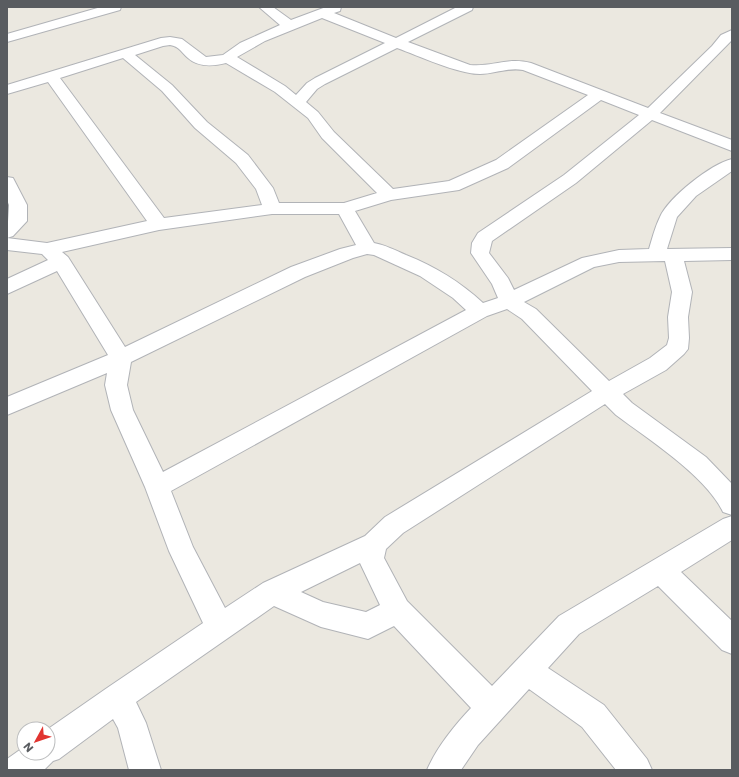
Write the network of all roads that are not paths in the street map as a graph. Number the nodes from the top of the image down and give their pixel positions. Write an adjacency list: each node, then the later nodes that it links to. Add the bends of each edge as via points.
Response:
1 (115, 7): 8 (street)
2 (265, 7): 6 (street)
3 (339, 7): 5 (street)
4 (467, 7): 9 (street)
5 (322, 13): 6 (street); 9 (street)
6 (290, 26): 11 (street, via 266,35)
7 (732, 34): 16 (street)
8 (7, 38)
9 (395, 43): 14 (street, via 468,69 481,70 513,64 526,66); 15 (street, via 312,86)
10 (126, 54): 11 (street, via 172,40 203,61); 12 (street); 22 (street, via 167,88 201,125 242,159 264,188)
11 (228, 58): 15 (street)
12 (51, 76): 13 (street); 23 (street)
13 (7, 90)
14 (600, 94): 16 (street); 20 (street, via 502,164 483,174 453,186)
15 (298, 102): 20 (street)
16 (650, 114): 17 (street); 31 (street, via 589,166 485,237 481,243 480,253 501,283)
17 (732, 146)
18 (732, 164): 29 (street, via 690,192 669,216)
19 (7, 182): 24 (street, via 18,205 18,221)
20 (389, 196): 21 (street)
21 (345, 208): 22 (street); 26 (street)
22 (272, 209): 23 (street)
23 (158, 224): 28 (street)
24 (7, 232)
25 (7, 244): 28 (street)
26 (367, 248): 32 (street, via 378,250 427,272 460,293); 33 (street, via 298,272)
27 (732, 254): 29 (street)
28 (54, 255): 30 (street); 33 (street)
29 (664, 255): 31 (street, via 620,256 588,262); 34 (street, via 682,292 677,348 658,364)
30 (7, 287)
31 (509, 301): 32 (street); 34 (street, via 542,327)
32 (480, 311): 37 (street)
33 (121, 358): 35 (street); 37 (street, via 116,385 122,410)
34 (606, 393): 36 (street); 41 (street, via 394,525)
35 (7, 406)
36 (698, 464): 38 (street); 39 (street, via 728,496)
37 (157, 487): 45 (street, via 182,551)
38 (732, 487)
39 (732, 504)
40 (732, 527): 42 (street)
41 (374, 544): 43 (street); 44 (street, via 372,559)
42 (661, 570): 46 (street); 47 (street, via 569,625)
43 (272, 592): 44 (street, via 321,614 368,626); 45 (street)
44 (397, 610): 49 (street)
45 (220, 628): 48 (street)
46 (732, 640)
47 (527, 671): 49 (street); 55 (street, via 593,716)
48 (117, 698): 50 (street); 53 (street, via 131,723)
49 (492, 708): 54 (street, via 468,734)
50 (56, 742)
51 (30, 761): 52 (street)
52 (18, 770)
53 (145, 770)
54 (443, 770)
55 (636, 770)

